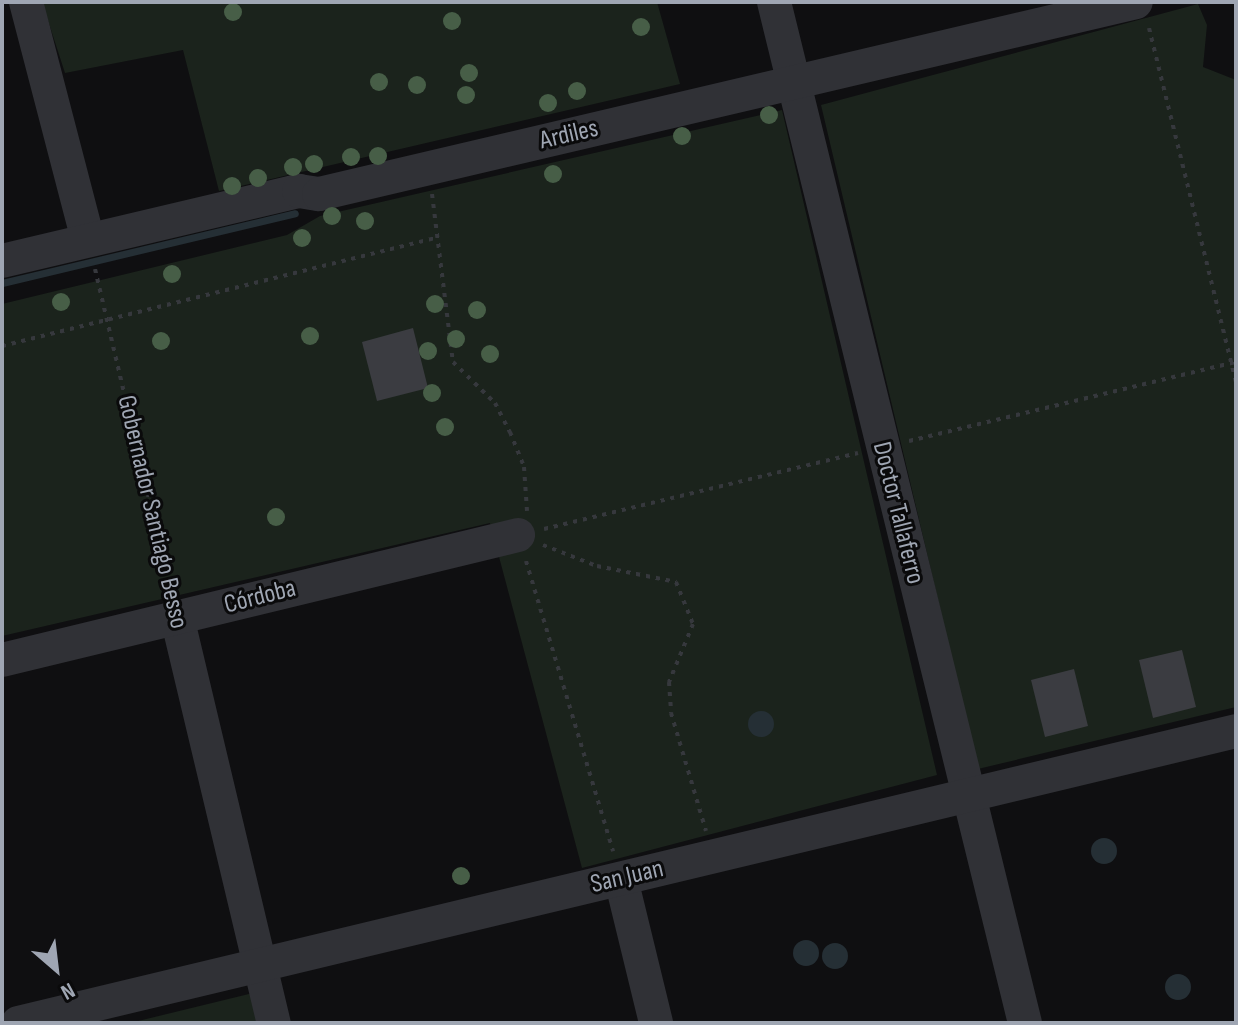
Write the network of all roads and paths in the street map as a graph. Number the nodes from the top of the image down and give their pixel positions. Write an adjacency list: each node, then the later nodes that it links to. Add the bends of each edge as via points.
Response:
1 (26, 2): 6 (street)
2 (774, 2): 4 (street, Doctor Tallaferro)
3 (1141, 10): 4 (street, Ardiles); 10 (path)
4 (794, 82): 6 (street, Ardiles, via 319,194 299,191); 15 (street, Doctor Tallaferro)
5 (435, 238): 8 (path)
6 (88, 240): 7 (street, Ardiles); 8 (path, Gobernador Santiago Besso)
7 (2, 261)
8 (107, 320): 9 (path); 12 (path, Gobernador Santiago Besso)
9 (2, 346)
10 (1236, 381)
11 (518, 535): 12 (street, Córdoba); 16 (path, via 597,566 676,582 693,624 669,682 671,713 686,782)
12 (177, 617): 13 (street, Córdoba); 18 (street, Gobernador Santiago Besso)
13 (2, 660)
14 (1236, 731): 15 (street, San Juan)
15 (966, 795): 16 (street, San Juan); 22 (street, Doctor Tallaferro)
16 (716, 856): 17 (street, San Juan)
17 (621, 879): 18 (street, San Juan); 21 (street)
18 (259, 961): 19 (street, San Juan); 20 (street, Gobernador Santiago Besso)
19 (18, 1023)
20 (274, 1023)
21 (656, 1023)
22 (1025, 1023)

